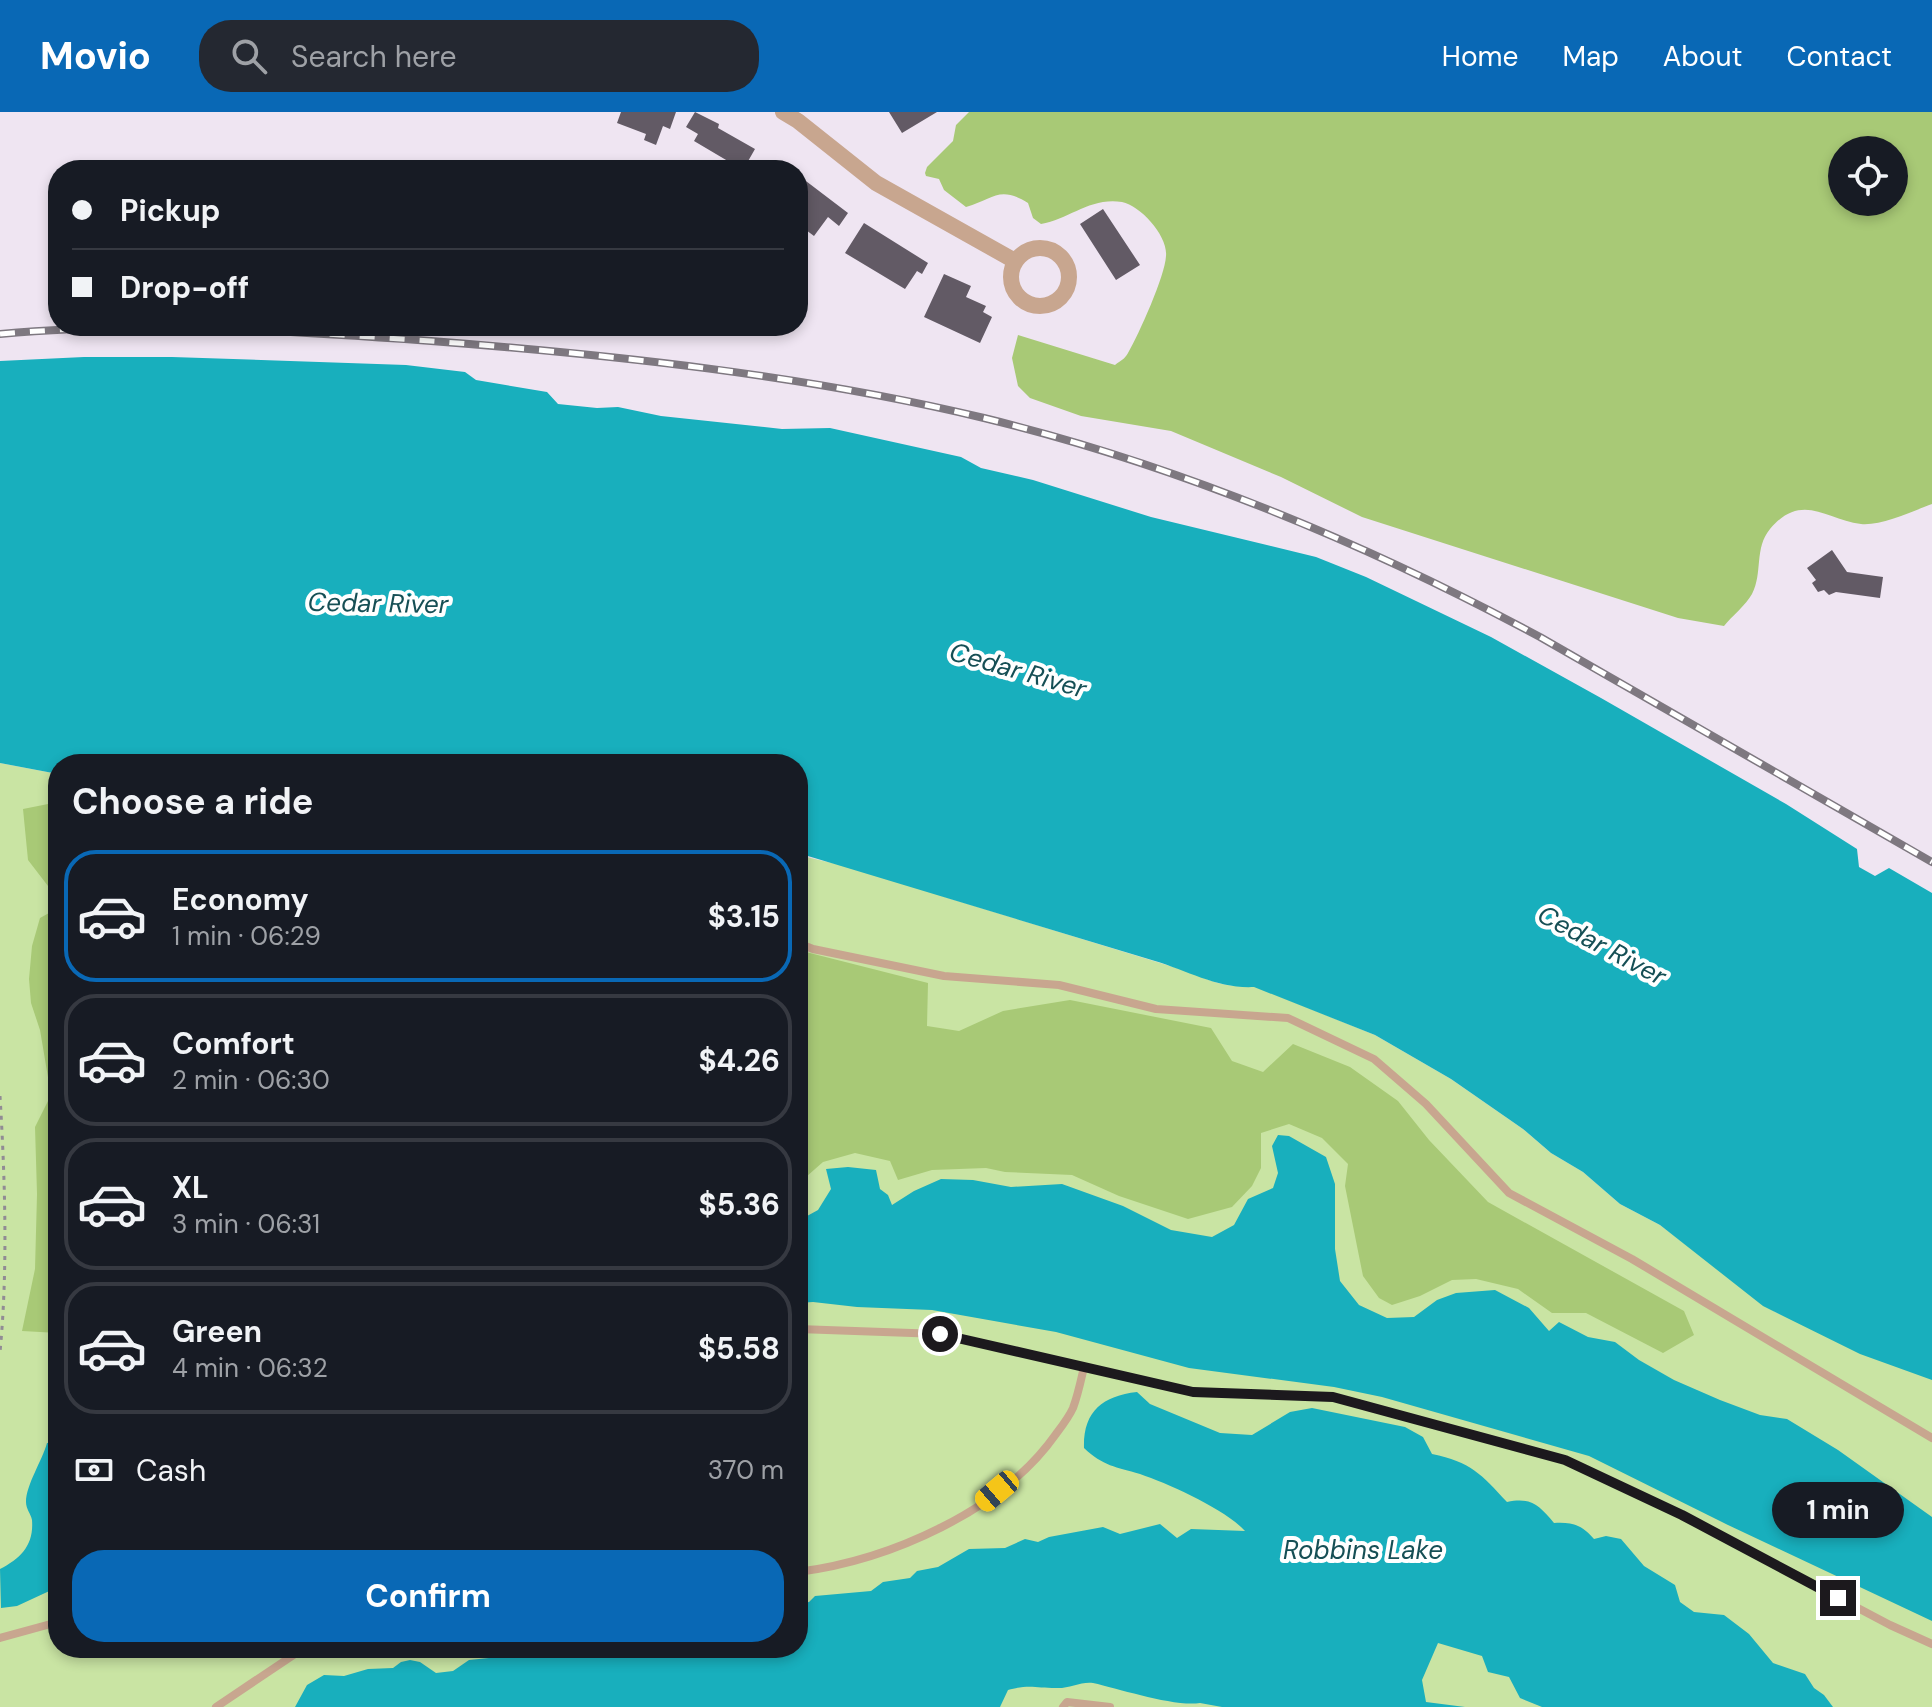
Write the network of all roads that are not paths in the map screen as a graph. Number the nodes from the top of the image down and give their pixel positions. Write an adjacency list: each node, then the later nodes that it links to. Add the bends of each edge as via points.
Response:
1 (783, 112): 2 (street)
2 (802, 116): 3 (street, via 876,183)
3 (1015, 261)
4 (808, 947): 7 (lane, via 944,976 1059,985 1156,1009 1288,1018 1374,1059 1426,1104 1509,1193 1632,1259)
5 (808, 1329): 6 (lane, via 940,1334)
6 (1084, 1367): 8 (lane, via 1073,1410 1041,1455 975,1510 896,1547); 11 (lane, via 1193,1392 1333,1397 1565,1460)
7 (1932, 1438)
8 (808, 1571)
9 (48, 1625): 10 (lane)
10 (0, 1638)
11 (1932, 1644)
12 (289, 1658): 13 (lane)
13 (216, 1707)
14 (1063, 1707): 15 (lane, via 1067,1702)
15 (1110, 1707)

